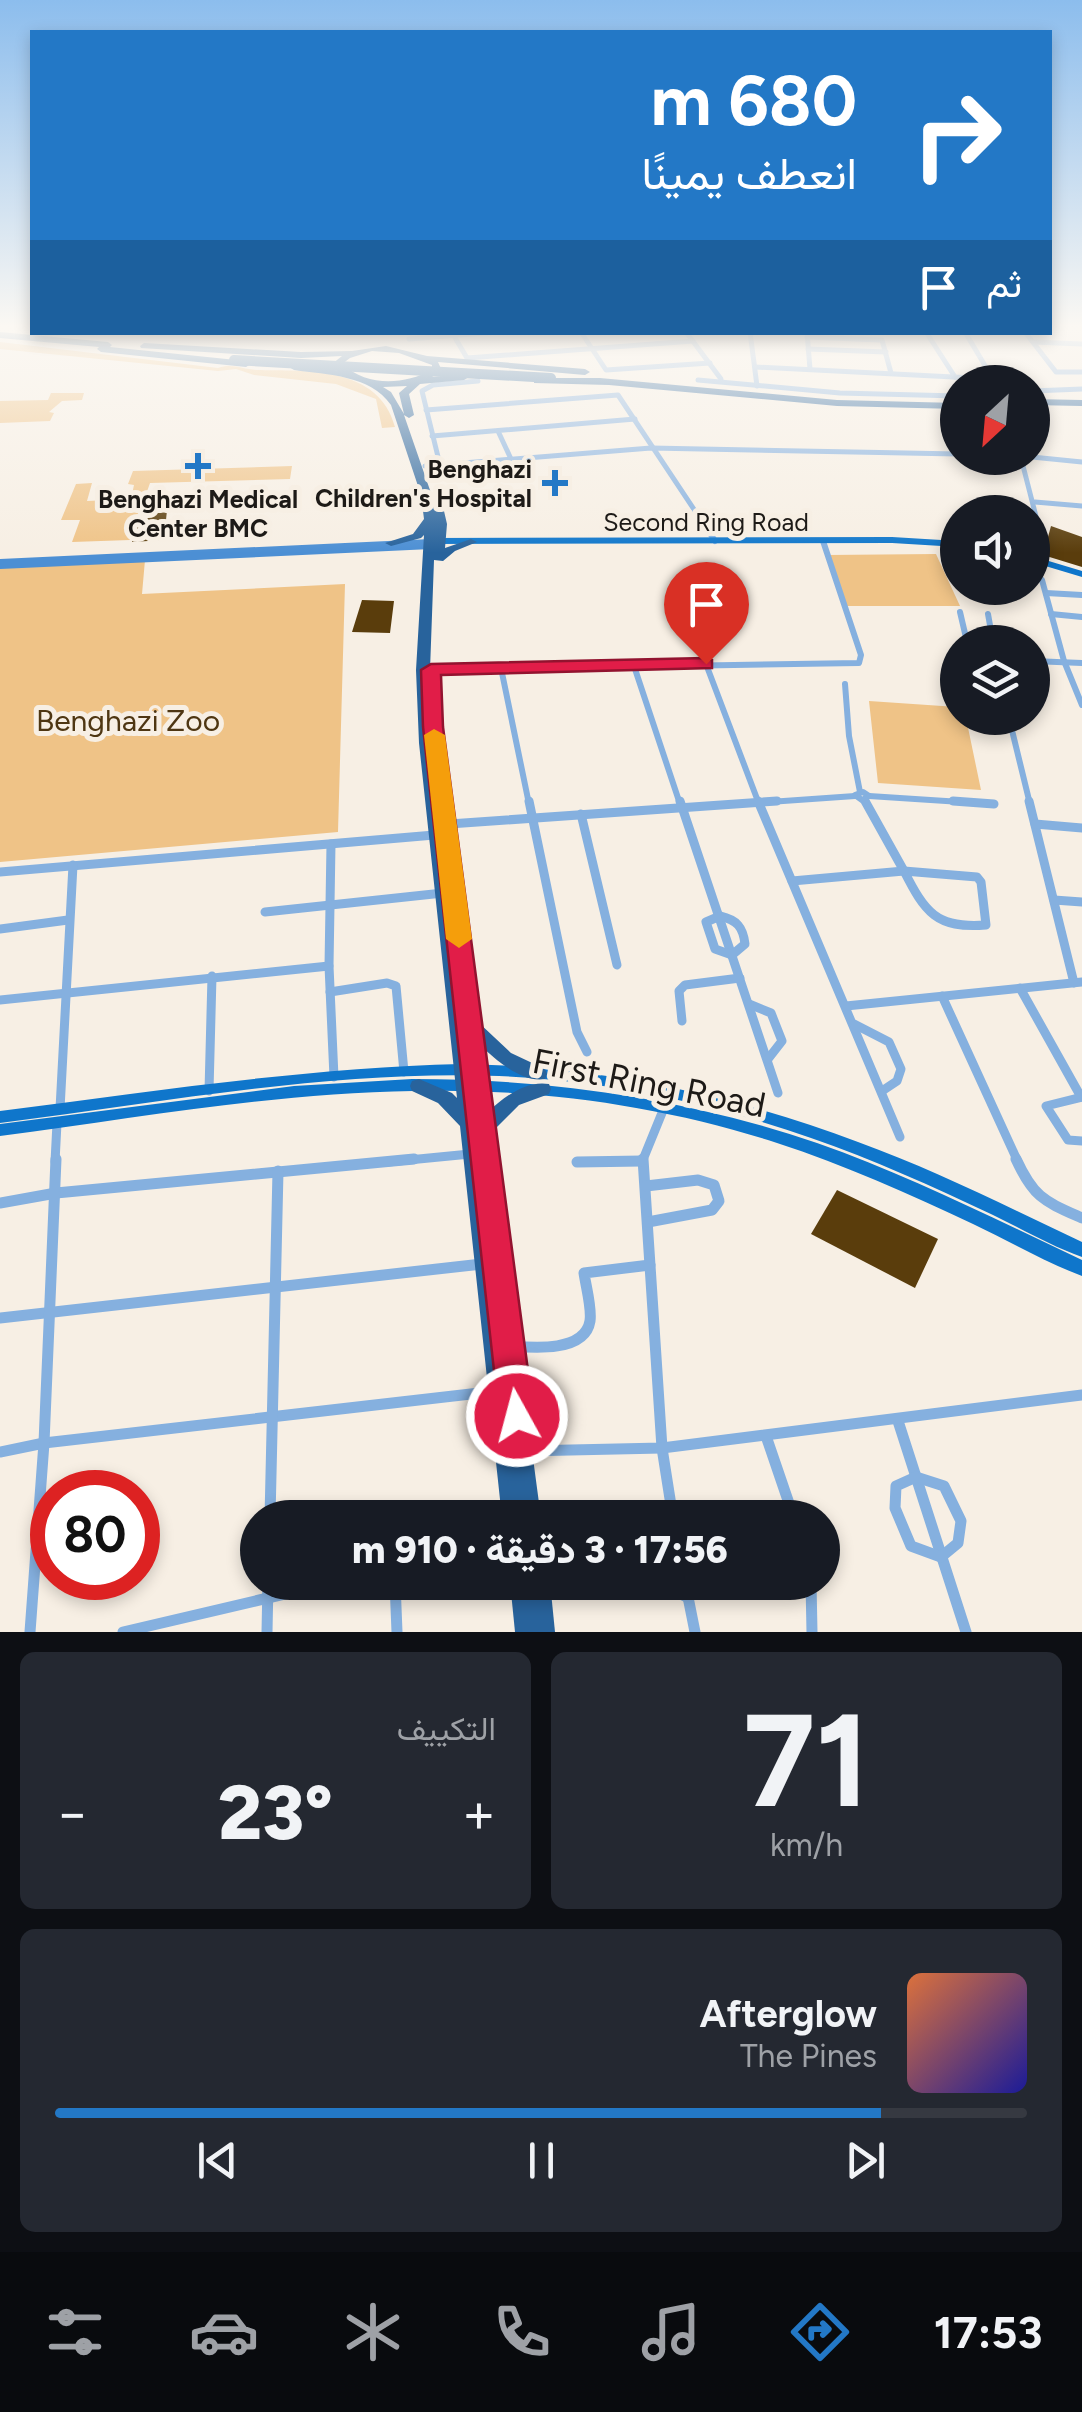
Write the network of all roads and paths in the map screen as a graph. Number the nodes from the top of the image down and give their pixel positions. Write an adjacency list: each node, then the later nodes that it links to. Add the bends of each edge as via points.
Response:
1 (393, 401): 23 (highway)
2 (404, 401): 20 (highway)
3 (424, 401): 10 (street)
4 (537, 401): 10 (street)
5 (620, 401): 11 (street)
6 (826, 401): 7 (highway)
7 (938, 401)
8 (1050, 405): 9 (highway)
9 (1082, 405)
10 (426, 410): 13 (street)
11 (636, 420): 12 (street); 14 (street)
12 (498, 431): 13 (street); 16 (street)
13 (432, 436): 19 (street)
14 (651, 448): 15 (street); 16 (street); 24 (street)
15 (940, 454)
16 (511, 459): 19 (street)
17 (1050, 459): 18 (street)
18 (1082, 462)
19 (440, 465): 20 (street)
20 (425, 466): 23 (highway)
21 (1050, 503): 22 (street)
22 (1082, 506)
23 (435, 521): 26 (highway); 27 (highway); 28 (highway)
24 (715, 541): 25 (main road, Second Ring Road); 27 (main road, Second Ring Road)
25 (823, 541): 29 (main road, Second Ring Road); 46 (street, via 859,663)
26 (439, 542): 27 (main road, Second Ring Road); 28 (main road); 30 (highway)
27 (471, 542): 30 (highway)
28 (391, 544): 30 (highway); 31 (main road)
29 (940, 544)
30 (434, 560): 49 (highway); 61 (highway, via 424,690)
31 (0, 562)
32 (1050, 564): 33 (main road)
33 (1082, 574)
34 (1050, 593): 35 (street)
35 (1082, 595)
36 (1049, 605): 39 (street)
37 (960, 612): 41 (street)
38 (988, 614): 42 (street)
39 (1051, 614): 40 (street); 44 (street)
40 (1082, 616)
41 (963, 625)
42 (990, 625)
43 (1050, 661): 44 (street)
44 (1064, 661): 45 (street); 51 (street)
45 (1082, 662)
46 (706, 664): 47 (street); 54 (street)
47 (634, 666): 48 (street); 56 (street)
48 (501, 668): 49 (street); 58 (street)
49 (431, 670): 61 (highway)
50 (845, 684): 53 (street)
51 (1082, 705)
52 (1014, 735): 59 (street)
53 (862, 796): 54 (street); 55 (street); 64 (street)
54 (758, 801): 56 (street); 66 (street)
55 (994, 804)
56 (682, 807): 57 (street); 72 (street)
57 (581, 814): 58 (street); 76 (street)
58 (533, 818): 61 (street); 91 (street, via 577,1032)
59 (1035, 824): 60 (street); 68 (street)
60 (1082, 828)
61 (440, 829): 62 (street); 67 (highway); 90 (highway)
62 (331, 844): 63 (street); 70 (street)
63 (72, 866): 65 (street); 73 (street)
64 (904, 871): 64 (street, via 938,921 986,925 979,878); 66 (street)
65 (0, 872)
66 (792, 881): 87 (street)
67 (443, 893): 70 (street); 94 (highway)
68 (1054, 900): 69 (street); 80 (street)
69 (1082, 902)
70 (332, 904): 71 (street); 77 (street)
71 (265, 912)
72 (720, 916): 75 (street); 75 (street, via 743,930 745,944); 75 (street, via 706,922 708,937 715,949)
73 (68, 920): 74 (street); 82 (street)
74 (0, 929)
75 (732, 955): 79 (street)
76 (617, 965)
77 (330, 966): 78 (street); 83 (street)
78 (212, 976): 82 (street); 97 (street)
79 (740, 978): 86 (street); 88 (street, via 685,985 679,992)
80 (1078, 982): 81 (street)
81 (1020, 988): 84 (street); 100 (street)
82 (67, 991): 85 (street); 102 (street)
83 (330, 992): 93 (street); 95 (street, via 396,986)
84 (942, 996): 87 (street); 115 (street, via 1030,1189)
85 (0, 1000)
86 (750, 1004): 92 (street); 92 (street, via 770,1013 782,1042)
87 (846, 1006): 89 (street)
88 (682, 1021)
89 (854, 1024): 98 (street); 98 (street, via 889,1042 901,1069)
90 (470, 1026): 94 (highway); 96 (highway)
91 (588, 1052)
92 (768, 1059): 99 (street)
93 (334, 1077): 95 (main road, First Ring Road); 97 (main road, First Ring Road)
94 (470, 1078): 95 (main road, First Ring Road); 96 (main road, First Ring Road); 104 (highway)
95 (412, 1079): 102 (main road, First Ring Road); 104 (highway, via 455,1106)
96 (540, 1082): 101 (main road, First Ring Road); 104 (highway); 117 (main road, First Ring Road, via 720,1105 830,1137)
97 (209, 1091): 102 (main road, First Ring Road)
98 (882, 1091): 106 (street)
99 (778, 1093)
100 (1082, 1097): 107 (street, via 1046,1106 1068,1140)
101 (664, 1108): 109 (street); 120 (main road, First Ring Road, via 826,1153)
102 (58, 1116): 103 (main road, First Ring Road); 105 (main road, First Ring Road); 113 (street)
103 (0, 1117)
104 (476, 1129): 108 (highway); 124 (highway)
105 (0, 1130)
106 (900, 1136)
107 (1082, 1141)
108 (474, 1153): 111 (street); 118 (highway)
109 (642, 1161): 110 (street); 112 (street)
110 (577, 1162)
111 (278, 1171): 113 (street); 121 (street)
112 (646, 1186): 116 (street); 116 (street, via 704,1182 714,1185 719,1202 712,1210)
113 (56, 1193): 114 (street); 122 (street)
114 (0, 1202)
115 (1082, 1218)
116 (648, 1222): 119 (street)
117 (1082, 1250)
118 (487, 1264): 121 (street); 125 (highway)
119 (650, 1265): 124 (street, via 584,1273 590,1322 582,1336 547,1349); 131 (street)
120 (1082, 1268)
121 (276, 1287): 122 (street); 127 (street)
122 (49, 1310): 123 (street); 130 (street)
123 (0, 1318)
124 (508, 1346): 132 (highway)
125 (501, 1390): 127 (street); 136 (highway)
126 (1082, 1395): 128 (street)
127 (273, 1418): 130 (street); 135 (street)
128 (898, 1420): 129 (street); 134 (street)
129 (766, 1436): 131 (street); 139 (street)
130 (44, 1443): 133 (street); 148 (street)
131 (662, 1448): 132 (street); 138 (street)
132 (521, 1451): 137 (highway)
133 (0, 1452)
134 (916, 1477): 140 (street); 140 (street, via 944,1486 962,1521 958,1543); 140 (street, via 896,1486 895,1508 911,1546)
135 (271, 1500)
136 (512, 1500)
137 (527, 1500)
138 (669, 1500)
139 (788, 1500)
140 (940, 1558): 156 (street)
141 (264, 1600): 149 (street)
142 (268, 1600): 150 (street)
143 (396, 1600): 151 (street)
144 (529, 1600): 152 (highway)
145 (534, 1600): 153 (highway)
146 (688, 1600): 154 (street)
147 (811, 1600): 155 (street)
148 (30, 1632)
149 (123, 1632)
150 (267, 1632)
151 (397, 1632)
152 (528, 1632)
153 (542, 1632)
154 (695, 1632)
155 (812, 1632)
156 (966, 1632)

